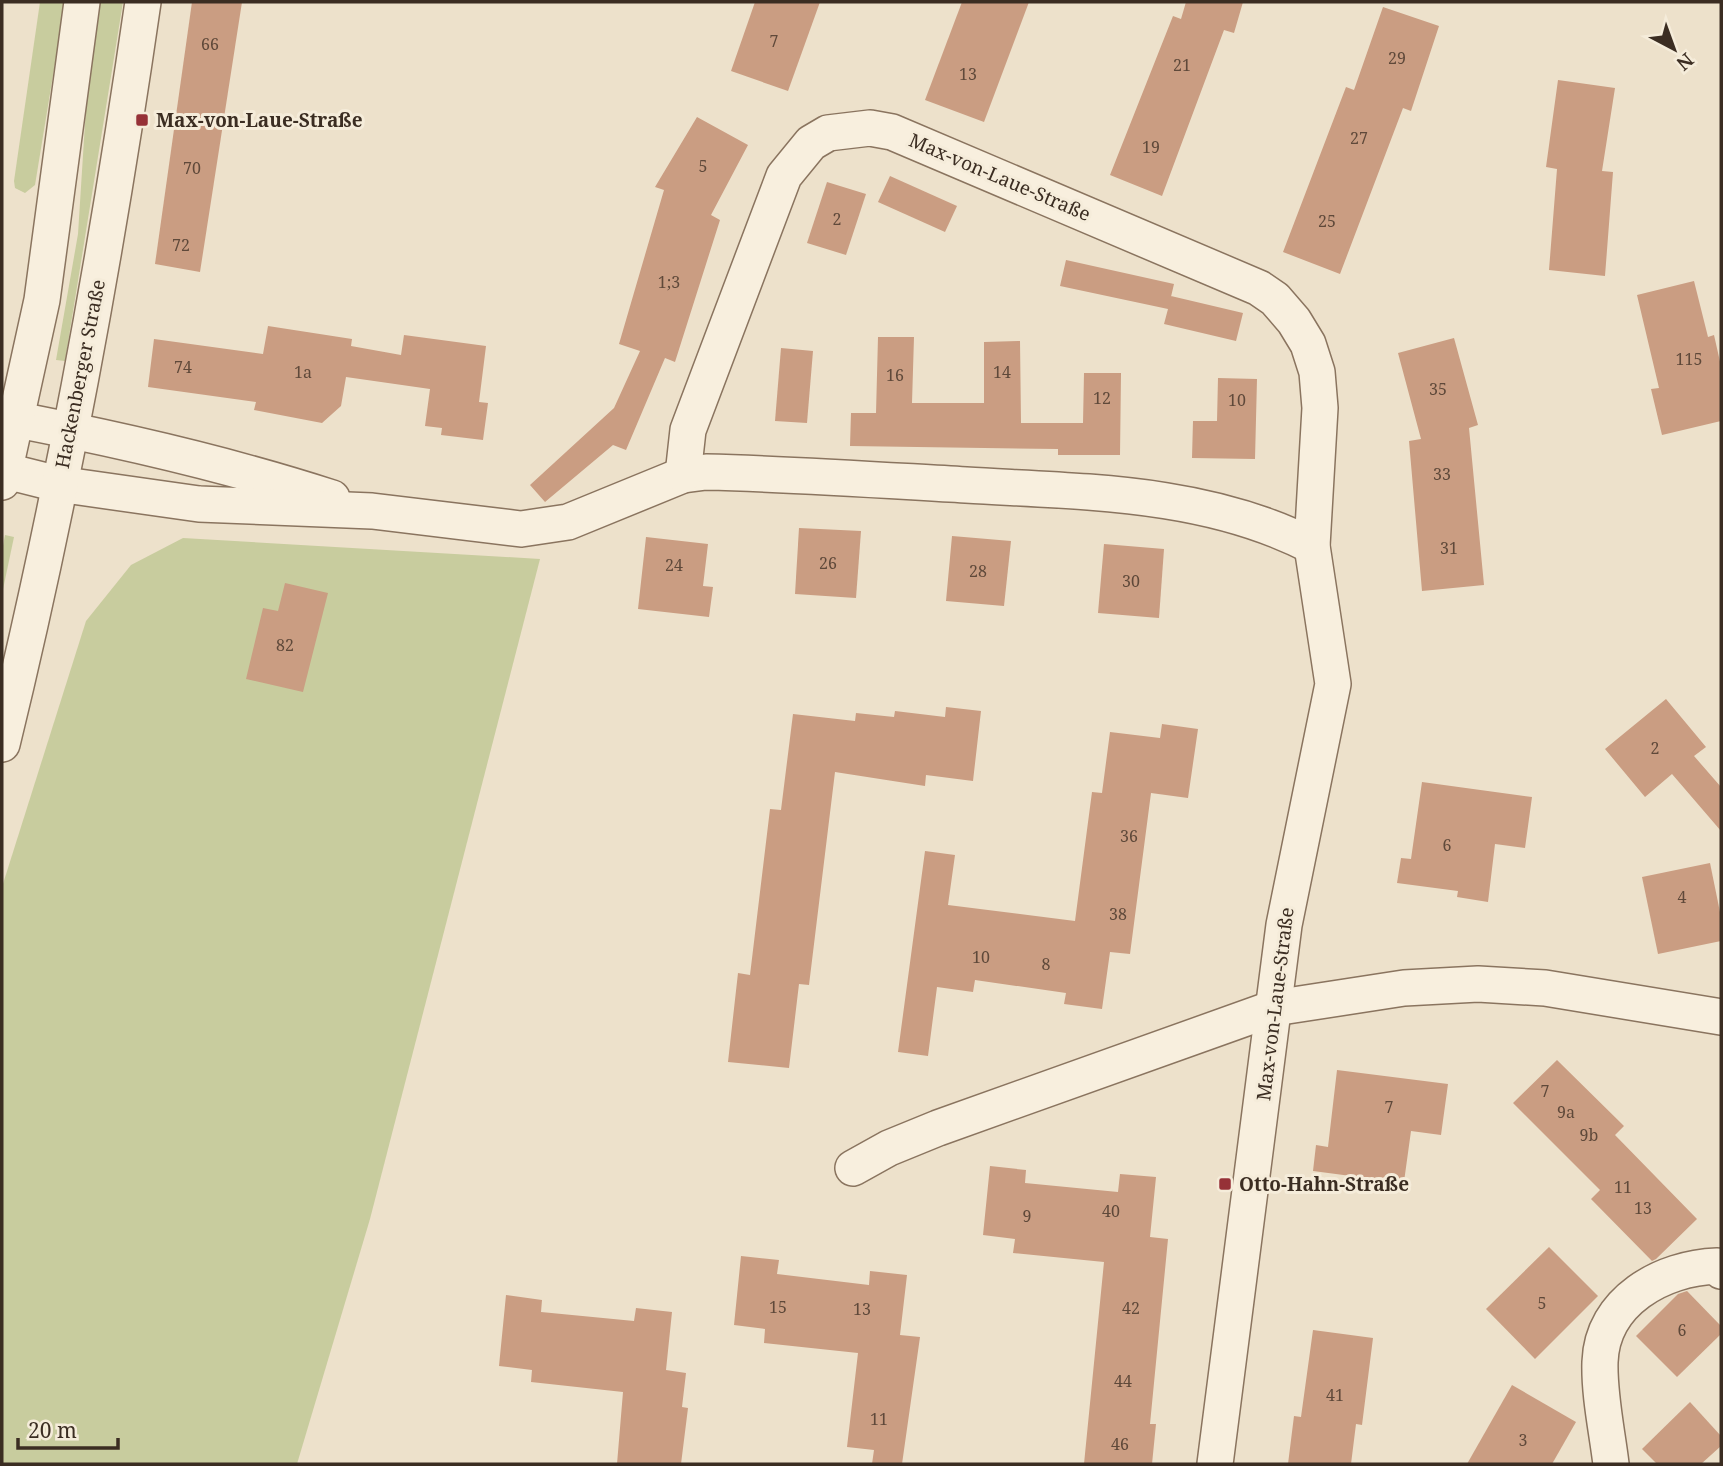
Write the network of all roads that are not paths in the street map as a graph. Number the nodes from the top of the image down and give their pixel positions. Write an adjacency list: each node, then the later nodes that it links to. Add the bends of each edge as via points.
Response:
1 (82, 2): 3 (street, via 43,300)
2 (143, 2): 4 (street, Hackenberger Straße, via 115,196)
3 (9, 419): 4 (street); 5 (street)
4 (70, 428): 7 (street, Hackenberger Straße); 8 (street, via 246,470)
5 (3, 475): 7 (street)
6 (683, 475): 8 (street, via 551,527 489,527); 9 (street, via 761,473 1117,495 1238,515); 9 (street, Max-von-Laue-Straße, via 688,430 784,176 811,143 828,133 870,128 892,132 1016,183 1275,299 1308,344 1317,372 1320,408)
7 (58, 484): 8 (street, via 199,504); 10 (street, Hackenberger Straße)
8 (372, 511)
9 (1312, 546): 11 (street, Max-von-Laue-Straße, via 1333,684 1286,913)
10 (2, 744)
11 (1274, 1007): 12 (street, via 1404,988 1478,984 1545,988); 13 (street, via 938,1128); 15 (street, Max-von-Laue-Straße)
12 (1721, 1017)
13 (853, 1168)
14 (1721, 1271): 16 (street, via 1717,1266 1677,1271 1643,1287 1617,1312 1606,1332 1600,1361)
15 (1214, 1464)
16 (1611, 1464)

